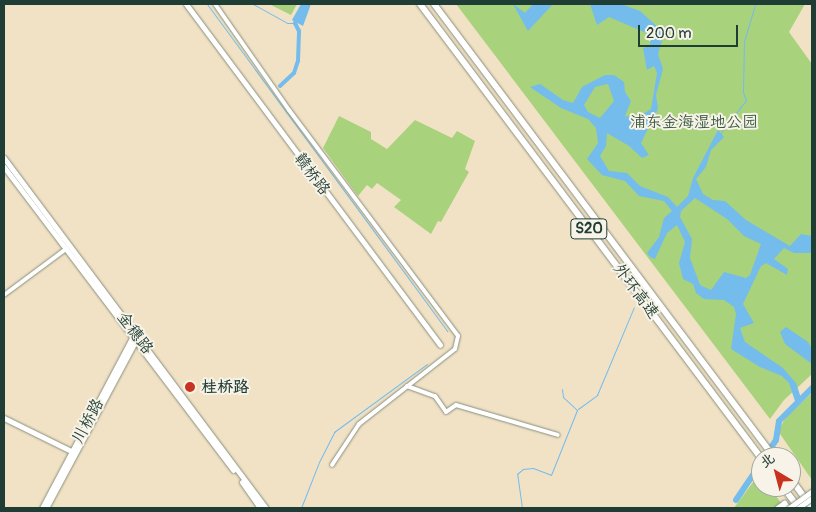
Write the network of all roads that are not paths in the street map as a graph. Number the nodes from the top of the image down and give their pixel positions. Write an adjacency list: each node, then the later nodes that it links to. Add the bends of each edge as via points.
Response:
1 (186, 4): 10 (street, 赣桥路)
2 (216, 4): 11 (street, via 289,110 458,336 455,349)
3 (420, 4): 14 (highway, 外环高速 / S20)
4 (434, 4): 15 (highway, 外环高速 / S20)
5 (4, 158): 7 (street, 金穗路)
6 (4, 167): 7 (street, 金穗路)
7 (68, 248): 8 (street); 9 (street, 金穗路)
8 (4, 295)
9 (135, 337): 16 (street, 川桥路); 25 (street, 金穗路)
10 (440, 345)
11 (407, 386): 13 (street, via 435,396 446,412 456,405); 17 (street, via 359,424)
12 (4, 418): 16 (street)
13 (558, 435)
14 (752, 447)
15 (767, 447)
16 (73, 453): 18 (street, 川桥路)
17 (332, 465)
18 (64, 468): 23 (street, 川桥路); 24 (street, 川桥路)
19 (812, 491): 27 (street, bridge)
20 (801, 493): 29 (highway)
21 (791, 497): 28 (highway)
22 (812, 498): 28 (street, bridge)
23 (42, 508)
24 (46, 508)
25 (263, 508)
26 (777, 508): 27 (street, via 784,503)
27 (788, 508)
28 (799, 508)
29 (812, 508)

